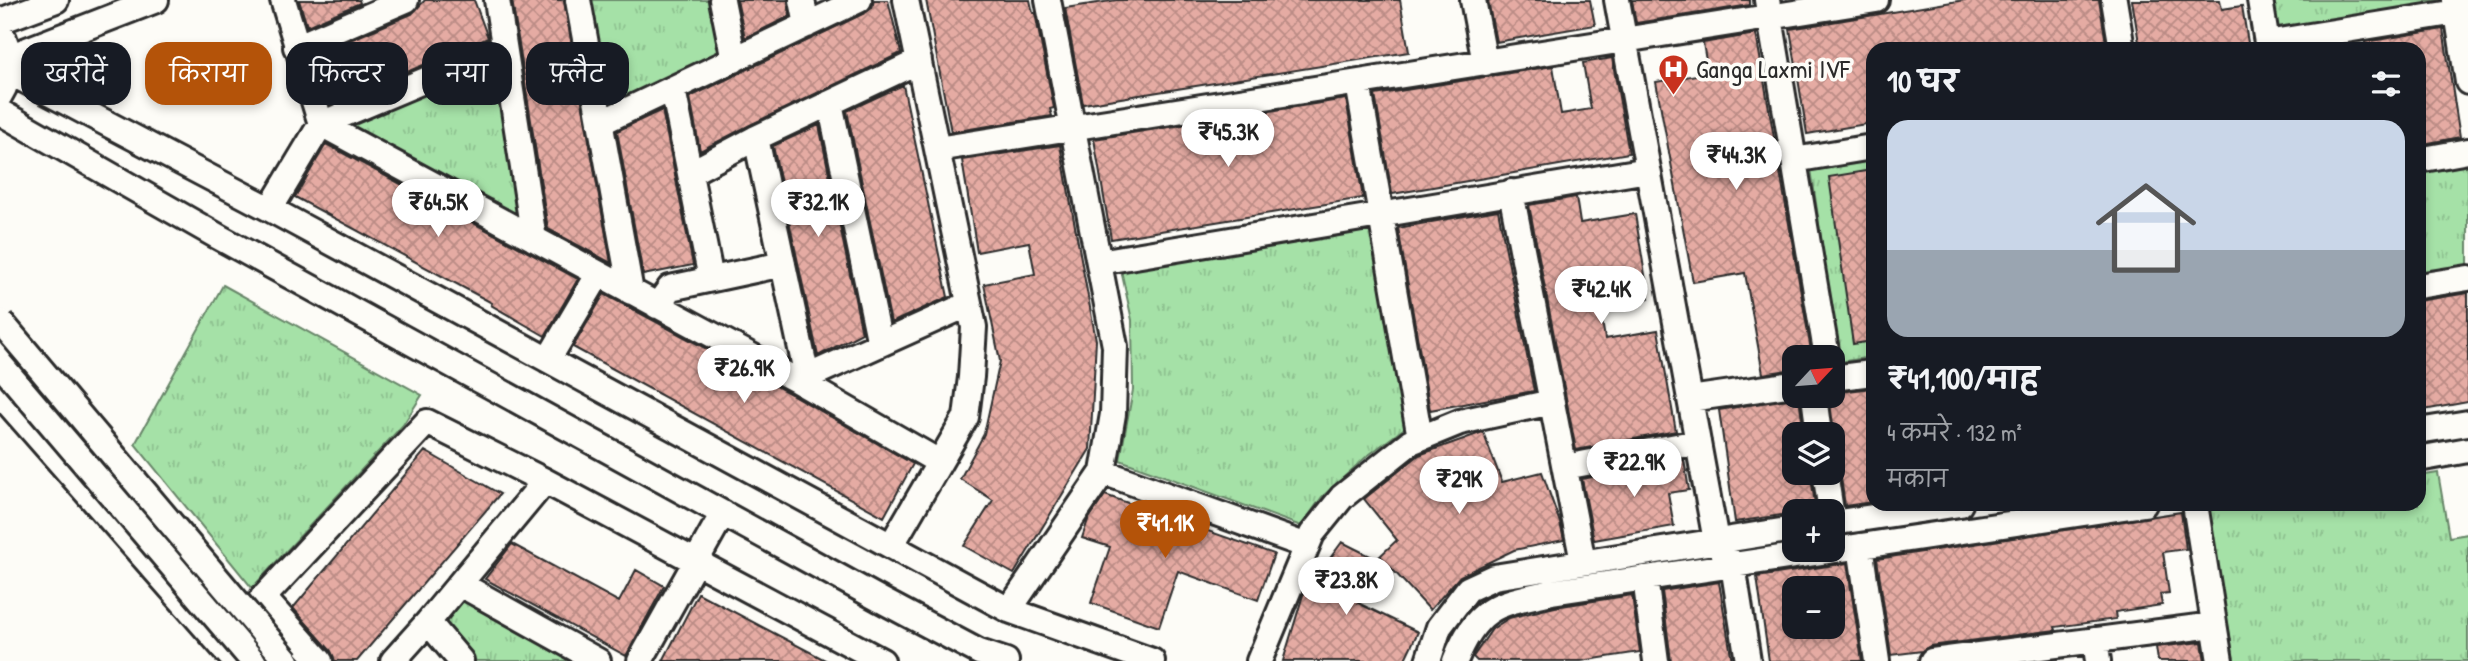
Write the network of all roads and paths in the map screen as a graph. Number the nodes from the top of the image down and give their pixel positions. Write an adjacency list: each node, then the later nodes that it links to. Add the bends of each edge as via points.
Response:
1 (56, 0): 19 (street)
2 (156, 0): 32 (street)
3 (283, 0): 23 (street)
4 (406, 0): 24 (street)
5 (497, 0): 25 (street)
6 (578, 0): 42 (street)
7 (722, 0): 29 (street)
8 (802, 0): 20 (street)
9 (859, 0): 20 (street)
10 (906, 0): 30 (street)
11 (1048, 0): 44 (street)
12 (1473, 0): 31 (street)
13 (1617, 0): 22 (street)
14 (1877, 0): 18 (street)
15 (2114, 0): 26 (street)
16 (2260, 0): 27 (street)
17 (2456, 6): 28 (street); 34 (street)
18 (1769, 9): 22 (street); 50 (street)
19 (0, 21)
20 (807, 25): 29 (street)
21 (0, 31): 32 (street)
22 (1625, 41): 31 (street); 51 (street)
23 (295, 42)
24 (308, 42)
25 (503, 42)
26 (2121, 42)
27 (2267, 42)
28 (2287, 42)
29 (734, 60): 36 (street)
30 (919, 61): 39 (street); 47 (street)
31 (1485, 63): 35 (street)
32 (9, 65): 37 (street); 54 (street)
33 (422, 82): 43 (street)
34 (2468, 82)
35 (1357, 83): 44 (street); 55 (street)
36 (673, 89): 42 (street); 52 (street)
37 (0, 95)
38 (512, 98): 56 (street)
39 (830, 103): 45 (street); 67 (street)
40 (315, 105): 43 (street)
41 (0, 112): 91 (street)
42 (600, 123): 63 (street)
43 (321, 124): 54 (street); 56 (street)
44 (1074, 128): 47 (street); 57 (street)
45 (756, 138): 52 (street); 58 (street)
46 (1866, 148): 50 (street)
47 (937, 149): 64 (street)
48 (2468, 151): 49 (street)
49 (2426, 159)
50 (1794, 160): 68 (street)
51 (1648, 170): 53 (street); 76 (street)
52 (690, 173): 61 (street)
53 (1511, 192): 55 (street); 77 (street)
54 (270, 209): 69 (street)
55 (1381, 214): 57 (street); 80 (street)
56 (534, 239): 59 (street)
57 (1099, 261): 86 (street, via 1115,345 1113,414)
58 (783, 264): 61 (street); 73 (street)
59 (598, 275): 63 (street); 69 (street)
60 (2468, 278): 62 (street)
61 (711, 279): 65 (street, via 670,288)
62 (2426, 285)
63 (631, 292): 65 (street)
64 (969, 304): 67 (street); 84 (street, via 974,327 966,417)
65 (657, 306): 73 (street)
66 (1, 321): 110 (street, bridge)
67 (880, 344): 73 (street)
68 (1825, 345)
69 (548, 360): 95 (street)
70 (0, 364): 109 (street, bridge)
71 (1866, 374): 72 (street)
72 (1845, 376)
73 (802, 379): 84 (street)
74 (1782, 386): 76 (street)
75 (0, 394): 108 (street)
76 (1690, 399): 81 (street)
77 (1552, 402): 80 (street, via 1460,422); 85 (street)
78 (2468, 423): 79 (street)
79 (2426, 430)
80 (1420, 438): 96 (street, via 1342,497)
81 (1698, 442): 85 (street); 94 (street)
82 (2468, 450): 83 (street)
83 (2426, 458)
84 (939, 463): 95 (street)
85 (1565, 467): 98 (street)
86 (1103, 472): 96 (street); 104 (street)
87 (545, 481): 99 (street); 102 (street); 103 (street, via 427,422)
88 (1903, 511): 92 (street)
89 (2097, 511): 97 (street)
90 (2195, 511): 106 (street)
91 (723, 513): 99 (street); 117 (street, via 979,652)
92 (1845, 520)
93 (1782, 531): 94 (street)
94 (1716, 541): 98 (street); 100 (street)
95 (891, 546): 104 (street)
96 (1307, 546): 119 (street)
97 (1860, 546): 100 (street); 124 (street)
98 (1583, 562): 120 (street, via 1494,577 1468,589 1440,627)
99 (696, 563): 115 (street); 116 (street)
100 (1733, 565): 101 (street); 123 (street)
101 (1645, 578): 121 (street, via 1510,601 1486,612 1467,632); 122 (street)
102 (460, 584): 105 (street); 114 (street)
103 (264, 597): 108 (street); 111 (street)
104 (1009, 610): 118 (street)
105 (428, 622): 112 (street); 113 (street)
106 (2214, 625): 107 (street); 126 (street)
107 (2096, 650): 125 (street)
108 (227, 652)
109 (253, 661)
110 (287, 661)
111 (320, 661)
112 (393, 661)
113 (461, 661)
114 (598, 661)
115 (640, 661)
116 (882, 661)
117 (1006, 661)
118 (1152, 661)
119 (1259, 661)
120 (1428, 661)
121 (1455, 661)
122 (1655, 661)
123 (1748, 661)
124 (1877, 661)
125 (1932, 661)
126 (2220, 661)

